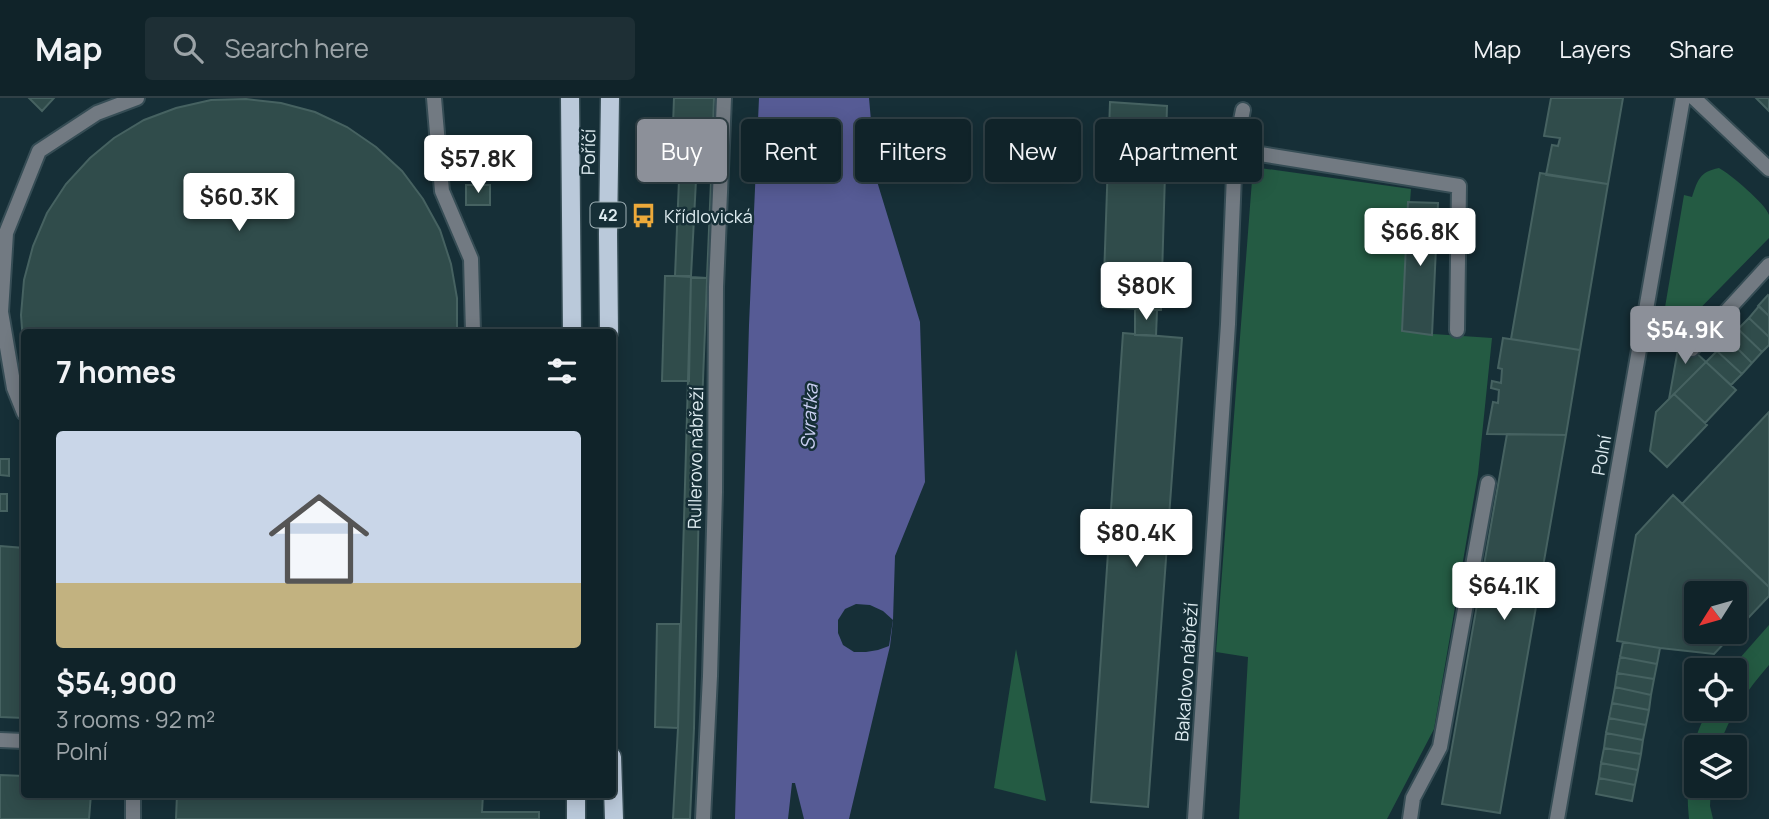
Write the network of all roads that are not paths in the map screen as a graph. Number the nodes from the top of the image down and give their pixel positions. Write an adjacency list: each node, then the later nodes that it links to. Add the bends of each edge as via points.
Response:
1 (137, 98): 19 (street, via 97,113 39,151 6,233 1,312)
2 (434, 98): 14 (street, via 442,191 471,259)
3 (570, 98): 15 (main road, Poříčí / 42)
4 (610, 98): 16 (main road, Poříčí / 42)
5 (724, 98): 29 (street, Rullerovo nábřeží)
6 (1684, 98): 32 (street, Polní)
7 (1695, 98): 11 (street)
8 (1243, 110): 9 (street, Bakalovo nábřeží)
9 (1241, 119)
10 (1262, 154): 17 (street, via 1459,186)
11 (1769, 169)
12 (1234, 182): 30 (street, Bakalovo nábřeží)
13 (1769, 265): 18 (street)
14 (473, 329)
15 (572, 329)
16 (609, 329)
17 (1457, 330)
18 (1692, 349)
19 (21, 405)
20 (1488, 483): 31 (street, via 1440,747 1413,798)
21 (0, 740): 22 (street)
22 (21, 740)
23 (133, 798): 26 (street)
24 (576, 798): 27 (main road)
25 (613, 798): 28 (main road)
26 (133, 819)
27 (576, 819)
28 (614, 819)
29 (703, 819)
30 (1195, 819)
31 (1410, 819)
32 (1558, 819)

